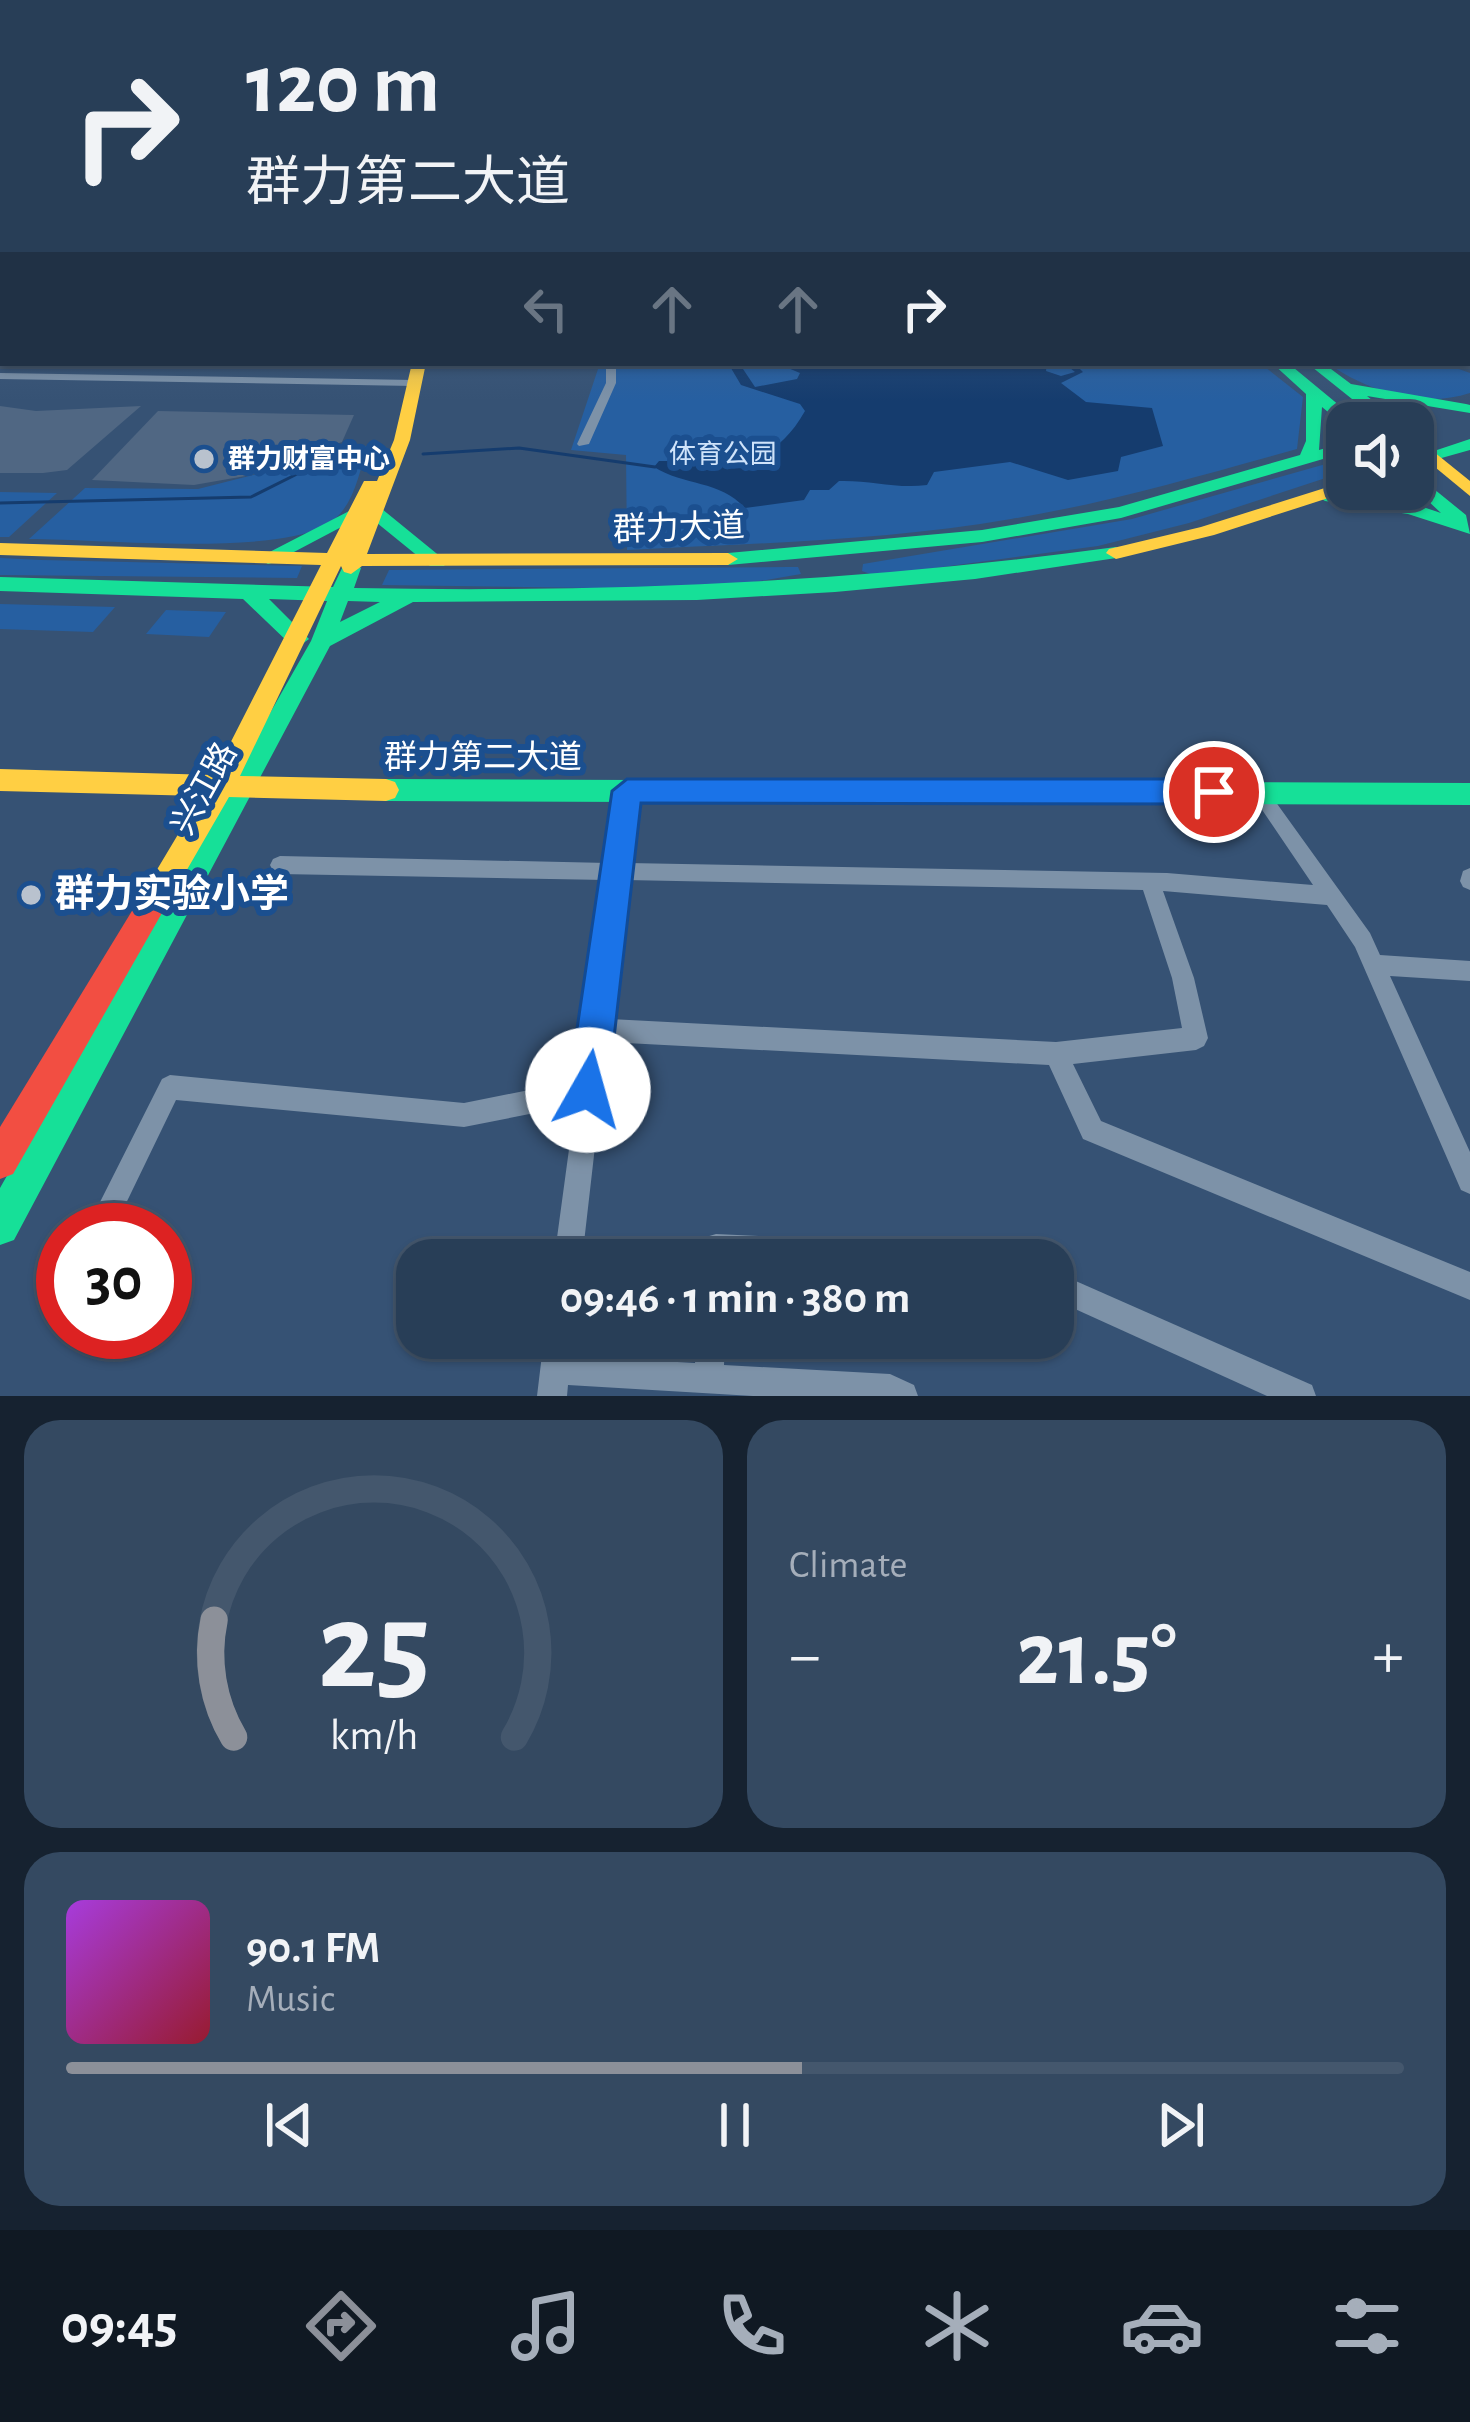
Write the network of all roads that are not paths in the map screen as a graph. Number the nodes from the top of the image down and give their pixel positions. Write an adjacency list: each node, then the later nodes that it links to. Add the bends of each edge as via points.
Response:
1 (611, 366): 12 (street)
2 (1283, 366): 7 (main road)
3 (1318, 366): 6 (main road)
4 (411, 373): 5 (street); 22 (main road, 兴江路)
5 (0, 376)
6 (1346, 388): 9 (main road); 10 (main road)
7 (1314, 392): 8 (main road); 16 (main road)
8 (1326, 402)
9 (1364, 402)
10 (1468, 409): 11 (main road)
11 (1434, 420)
12 (584, 444)
13 (1470, 444): 14 (main road)
14 (1434, 451)
15 (1326, 453): 16 (main road, 群力大道)
16 (1307, 459): 25 (main road, 群力大道, via 1120,513)
17 (1434, 465): 18 (main road)
18 (1470, 490)
19 (1326, 493): 20 (main road, 群力大道)
20 (1321, 495): 23 (main road, via 1411,509); 31 (main road, 群力大道, via 1119,553)
21 (1434, 496): 23 (main road)
22 (366, 513): 27 (main road); 28 (main road, 兴江路); 29 (main road)
23 (1469, 529)
24 (0, 549): 27 (main road, 群力大道)
25 (864, 550): 26 (main road, 群力大道); 31 (main road, via 855,557 856,574)
26 (788, 557): 29 (main road, 群力大道); 34 (main road, via 811,570 809,583)
27 (268, 558): 28 (main road, 群力大道)
28 (347, 561): 29 (main road, 群力大道); 33 (main road, 兴江路)
29 (437, 562)
30 (0, 584): 32 (main road, 群力大道)
31 (887, 584): 34 (main road, 群力大道)
32 (247, 590): 33 (main road, 群力大道); 36 (main road)
33 (333, 592): 35 (main road, 群力大道); 36 (main road, 兴江路)
34 (794, 593): 35 (main road, 群力大道)
35 (412, 594): 36 (main road)
36 (310, 640): 40 (main road, 兴江路)
37 (0, 768): 40 (main road, 群力第二大道)
38 (0, 780): 40 (main road, 群力第二大道)
39 (1470, 780): 40 (main road, 群力第二大道)
40 (235, 782): 41 (main road, 群力第二大道); 53 (main road, 兴江路); 56 (main road, 兴江路)
41 (627, 791): 42 (main road, 群力第二大道); 45 (street)
42 (1259, 792): 43 (main road, 群力第二大道); 47 (street)
43 (1470, 794)
44 (280, 865): 45 (street)
45 (614, 871): 46 (street); 50 (street)
46 (1150, 882): 47 (street); 51 (street, via 1196,1038)
47 (1330, 896): 48 (street)
48 (1375, 965): 49 (street); 54 (street)
49 (1470, 971)
50 (596, 1030): 51 (street); 52 (street)
51 (1056, 1054): 58 (street, via 1092,1130)
52 (588, 1090): 55 (street, via 464,1115 170,1087); 57 (street)
53 (0, 1161)
54 (1470, 1181)
55 (113, 1203)
56 (0, 1226)
57 (570, 1239)
58 (1470, 1286)
59 (1074, 1294): 64 (street)
60 (709, 1359): 61 (street)
61 (708, 1378): 62 (street); 63 (street)
62 (553, 1383)
63 (903, 1396)
64 (1301, 1396)

